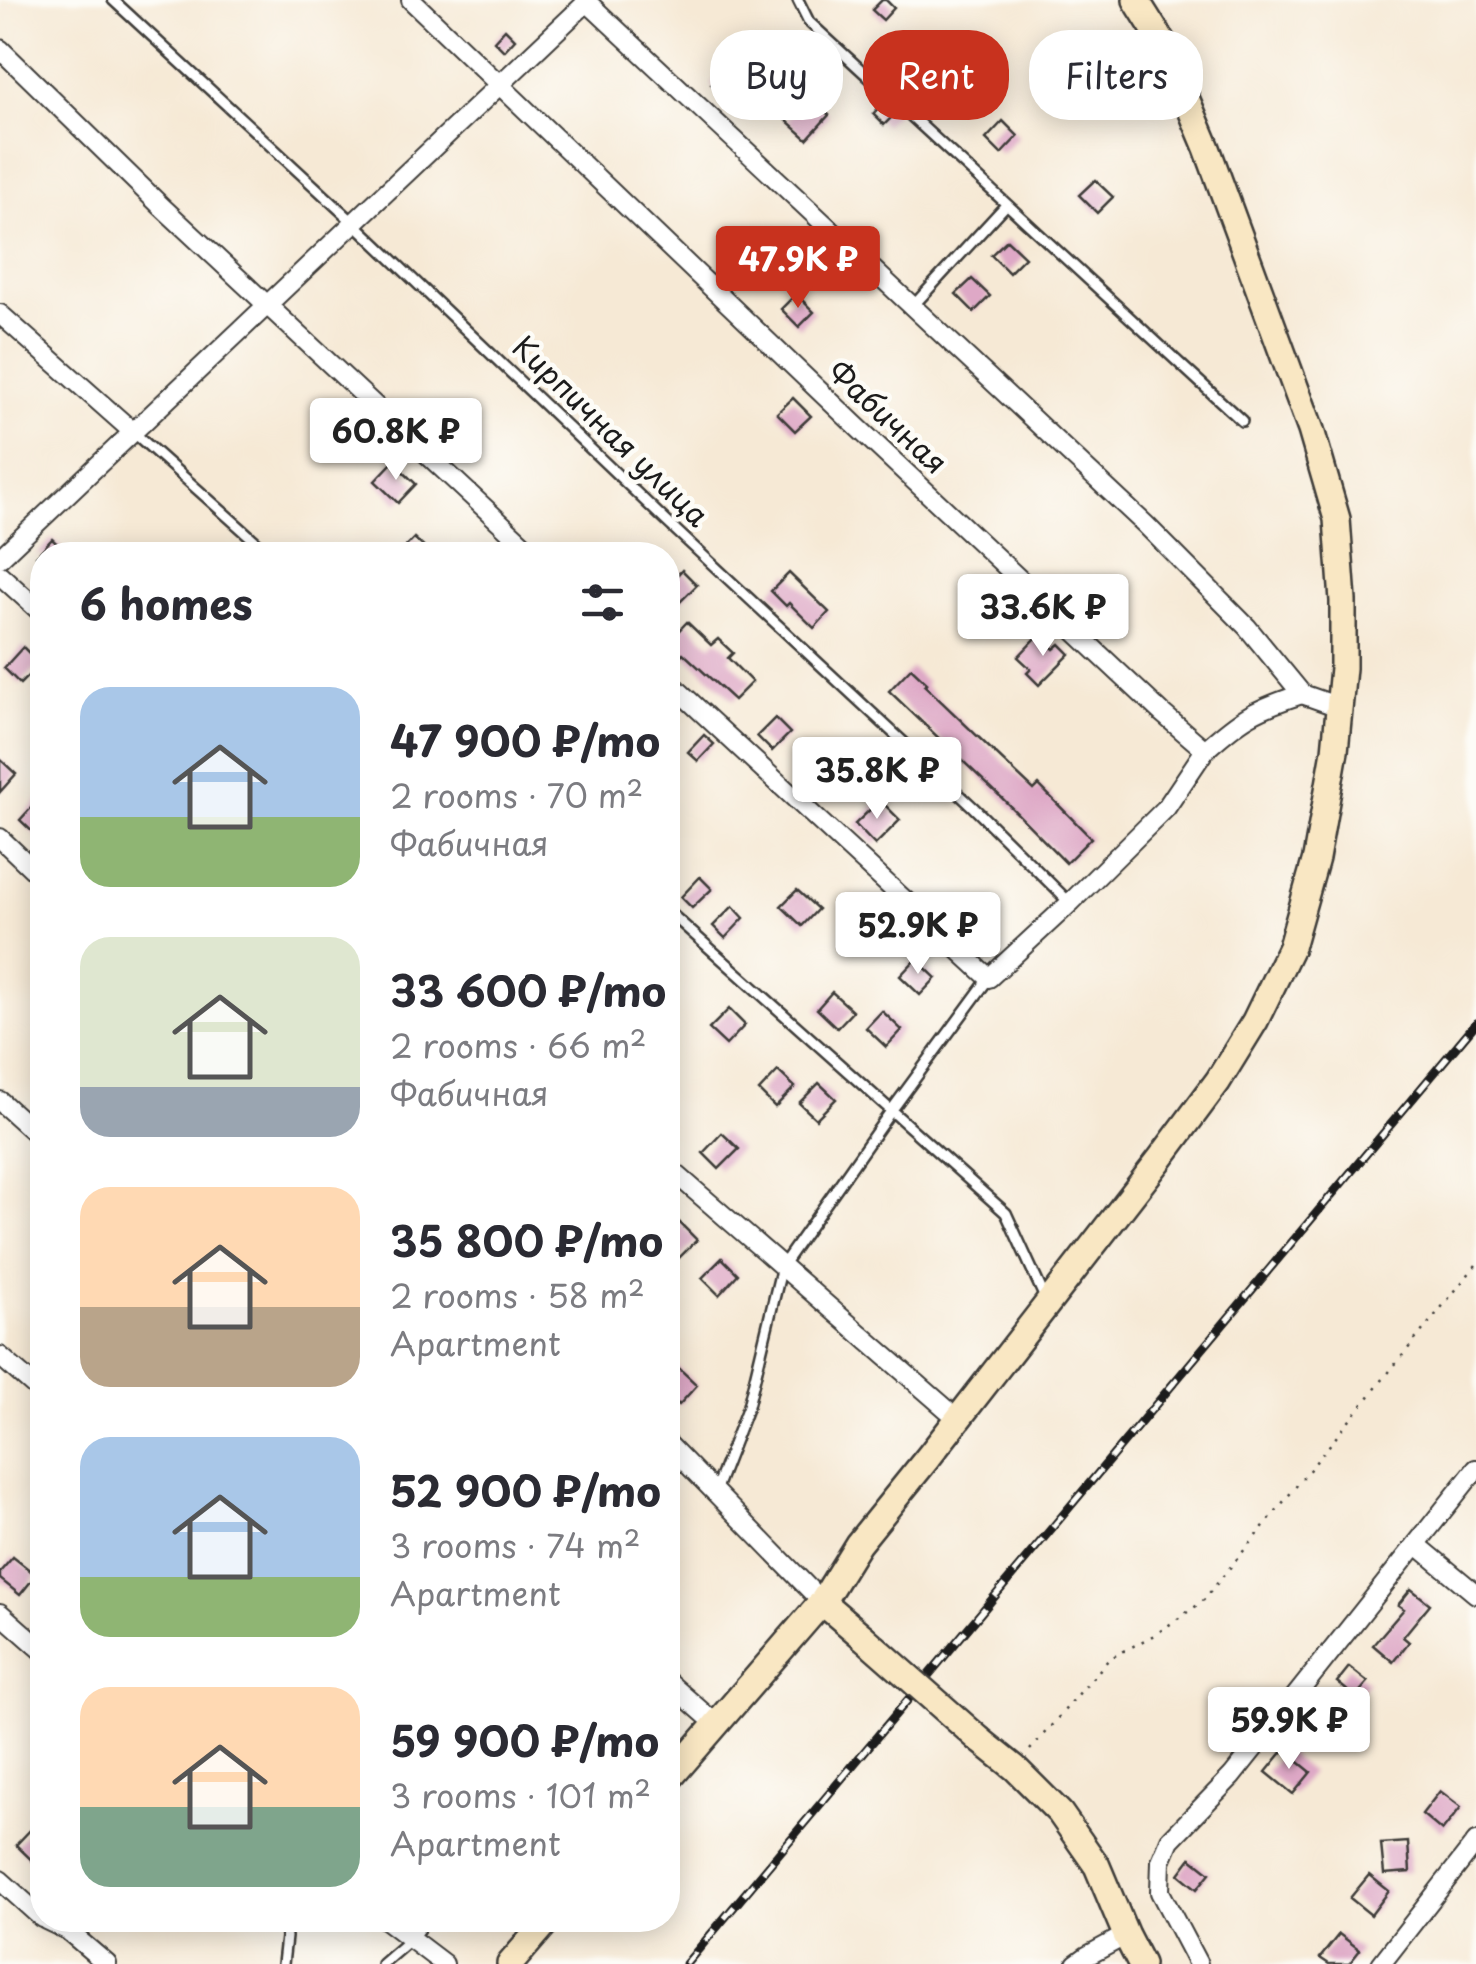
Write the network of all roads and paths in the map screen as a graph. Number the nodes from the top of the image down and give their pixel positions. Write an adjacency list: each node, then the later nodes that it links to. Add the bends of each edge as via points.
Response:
1 (113, 0): 9 (lane, Кирпичная улица)
2 (411, 0): 7 (street, Фабичная)
3 (798, 0): 8 (lane, via 809,22)
4 (1136, 0): 22 (street, via 1163,43 1207,148 1337,519 1343,601)
5 (586, 1): 7 (street); 11 (street)
6 (0, 49): 10 (street)
7 (499, 84): 9 (street); 23 (street, Фабичная)
8 (1006, 205): 11 (lane); 13 (lane)
9 (354, 222): 10 (street); 26 (lane, Кирпичная улица)
10 (268, 306): 14 (street); 16 (street)
11 (912, 308): 21 (street, via 1146,524 1247,626)
12 (0, 314): 14 (street)
13 (1242, 421)
14 (132, 431): 15 (lane); 17 (street)
15 (256, 542)
16 (521, 542)
17 (0, 558)
18 (0, 576): 19 (street)
19 (30, 602)
20 (680, 692): 28 (street)
21 (1302, 694): 22 (street); 23 (street, via 1237,722)
22 (1339, 708): 35 (street, via 1316,858 1290,947 1255,1021 1218,1080)
23 (1206, 750): 26 (street, via 1166,808)
24 (0, 838): 25 (street)
25 (30, 867)
26 (1070, 903): 28 (street)
27 (680, 921): 30 (lane)
28 (988, 978): 30 (lane)
29 (0, 1101): 31 (street)
30 (891, 1111): 34 (lane); 35 (lane, via 1006,1214)
31 (30, 1127)
32 (680, 1177): 34 (street)
33 (1476, 1265): 50 (path, via 1202,1602 1110,1659)
34 (782, 1266): 38 (street); 41 (lane, via 748,1406)
35 (1048, 1303): 38 (street)
36 (0, 1356): 37 (street)
37 (30, 1383)
38 (958, 1419): 44 (street, via 858,1544)
39 (680, 1456): 41 (street)
40 (1476, 1469): 42 (street)
41 (715, 1491): 44 (street)
42 (1417, 1545): 43 (street); 68 (street, via 1232,1776 1170,1840 1161,1860 1160,1892)
43 (1476, 1594)
44 (822, 1602): 48 (street); 50 (street, bridge)
45 (0, 1612): 46 (street)
46 (30, 1639)
47 (680, 1692): 48 (street)
48 (716, 1724): 49 (street)
49 (680, 1766)
50 (1014, 1768): 59 (street, via 1060,1813 1097,1866)
51 (1476, 1842): 69 (street)
52 (0, 1880): 53 (street)
53 (30, 1907)
54 (69, 1932): 61 (street)
55 (285, 1932): 62 (lane)
56 (402, 1932): 60 (street)
57 (418, 1932): 60 (lane)
58 (538, 1932): 65 (street)
59 (1126, 1934): 66 (street); 67 (street)
60 (412, 1940): 63 (lane); 64 (street)
61 (107, 1964)
62 (283, 1964)
63 (382, 1964)
64 (444, 1964)
65 (510, 1964)
66 (1076, 1964)
67 (1141, 1964)
68 (1198, 1964)
69 (1381, 1964)

